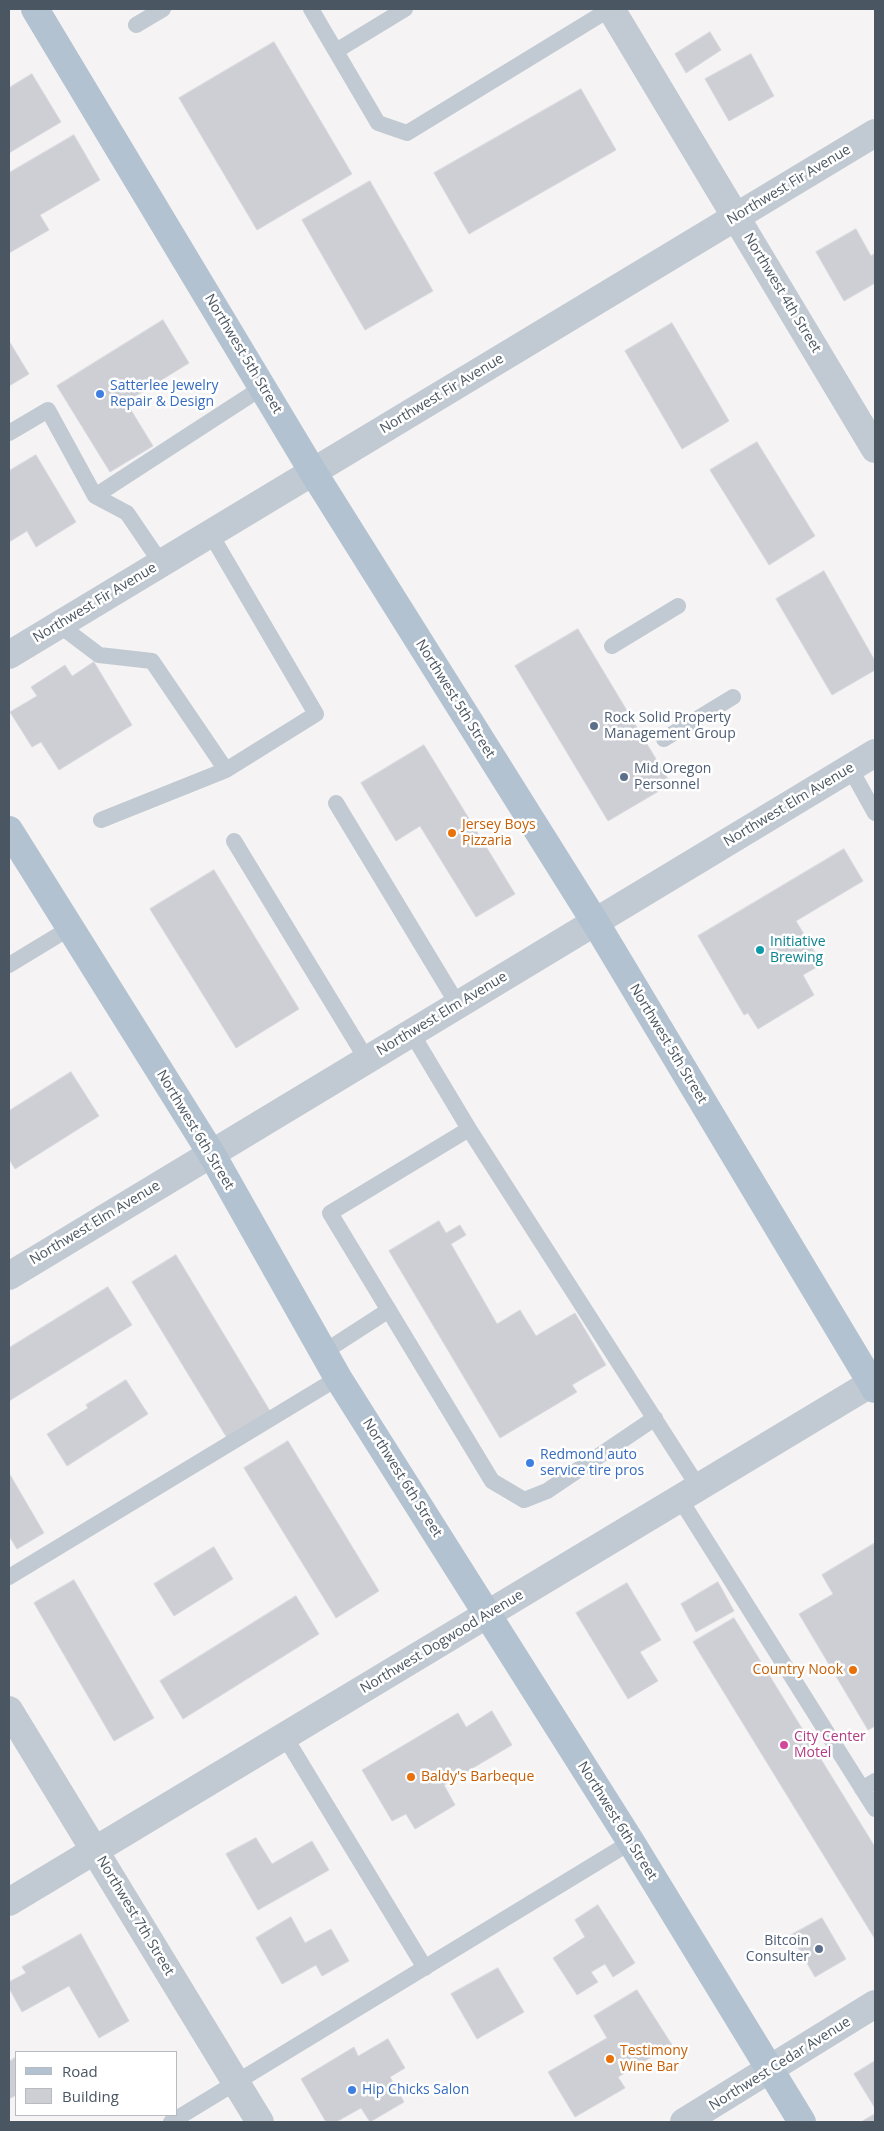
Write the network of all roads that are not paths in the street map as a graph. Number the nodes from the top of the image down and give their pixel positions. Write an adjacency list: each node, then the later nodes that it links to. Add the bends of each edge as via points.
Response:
1 (35, 9): 10 (main road, Northwest 5th Street)
2 (163, 9): 6 (lane)
3 (312, 9): 7 (lane)
4 (405, 9): 7 (lane)
5 (611, 9): 7 (lane, via 408,133 378,123); 9 (street, Northwest 4th Street)
6 (136, 25)
7 (336, 51)
8 (875, 133): 9 (street, Northwest Fir Avenue)
9 (736, 217): 12 (street, Northwest 4th Street); 13 (street, Northwest Fir Avenue)
10 (263, 387): 13 (main road, Northwest 5th Street); 14 (lane)
11 (9, 434): 14 (lane, via 48,410)
12 (875, 449)
13 (313, 472): 15 (street, Northwest Fir Avenue); 31 (main road, Northwest 5th Street)
14 (95, 496): 16 (lane, via 127,513)
15 (210, 533): 16 (street, Northwest Fir Avenue); 25 (lane, via 316,714)
16 (161, 563): 18 (street, Northwest Fir Avenue)
17 (678, 606): 19 (lane)
18 (58, 624): 20 (street, Northwest Fir Avenue); 25 (lane, via 99,655 152,660)
19 (612, 646)
20 (9, 654)
21 (733, 697): 22 (lane)
22 (664, 739)
23 (875, 753): 24 (street, Northwest Elm Avenue)
24 (850, 768): 27 (lane); 31 (street, Northwest Elm Avenue)
25 (226, 770): 28 (lane)
26 (336, 803): 34 (lane)
27 (875, 813)
28 (101, 820)
29 (9, 830): 32 (main road, Northwest 6th Street)
30 (234, 841): 36 (lane)
31 (595, 922): 34 (street, Northwest Elm Avenue); 43 (main road, Northwest 5th Street)
32 (70, 928): 33 (lane); 38 (main road, Northwest 6th Street)
33 (9, 965)
34 (458, 1005): 35 (street, Northwest Elm Avenue)
35 (412, 1032): 36 (street, Northwest Elm Avenue); 37 (lane)
36 (367, 1060): 38 (street, Northwest Elm Avenue)
37 (469, 1128): 40 (lane, via 330,1213); 44 (lane)
38 (211, 1154): 39 (street, Northwest Elm Avenue); 41 (main road, Northwest 6th Street)
39 (11, 1269)
40 (389, 1310): 41 (lane); 44 (lane, via 492,1482 524,1500 547,1491)
41 (324, 1352): 42 (main road, Northwest 6th Street)
42 (338, 1378): 46 (lane); 47 (main road, Northwest 6th Street)
43 (874, 1385): 45 (street, Northwest Dogwood Avenue)
44 (656, 1418): 45 (lane)
45 (690, 1493): 47 (street, Northwest Dogwood Avenue); 50 (lane)
46 (9, 1577)
47 (488, 1614): 49 (street, Northwest Dogwood Avenue); 52 (main road, Northwest 6th Street)
48 (9, 1710): 53 (street, Northwest 7th Street)
49 (286, 1737): 53 (street, Northwest Dogwood Avenue); 55 (lane)
50 (869, 1785): 51 (lane)
51 (875, 1809)
52 (631, 1842): 55 (lane); 57 (main road, Northwest 6th Street)
53 (96, 1850): 54 (street, Northwest Dogwood Avenue); 58 (street, Northwest 7th Street)
54 (9, 1902)
55 (425, 1968): 58 (lane)
56 (875, 2004): 57 (street, Northwest Cedar Avenue)
57 (771, 2070): 61 (street, Northwest Cedar Avenue); 62 (main road, Northwest 6th Street)
58 (236, 2083): 59 (lane); 60 (street, Northwest 7th Street)
59 (171, 2122)
60 (260, 2122)
61 (684, 2122)
62 (802, 2122)

